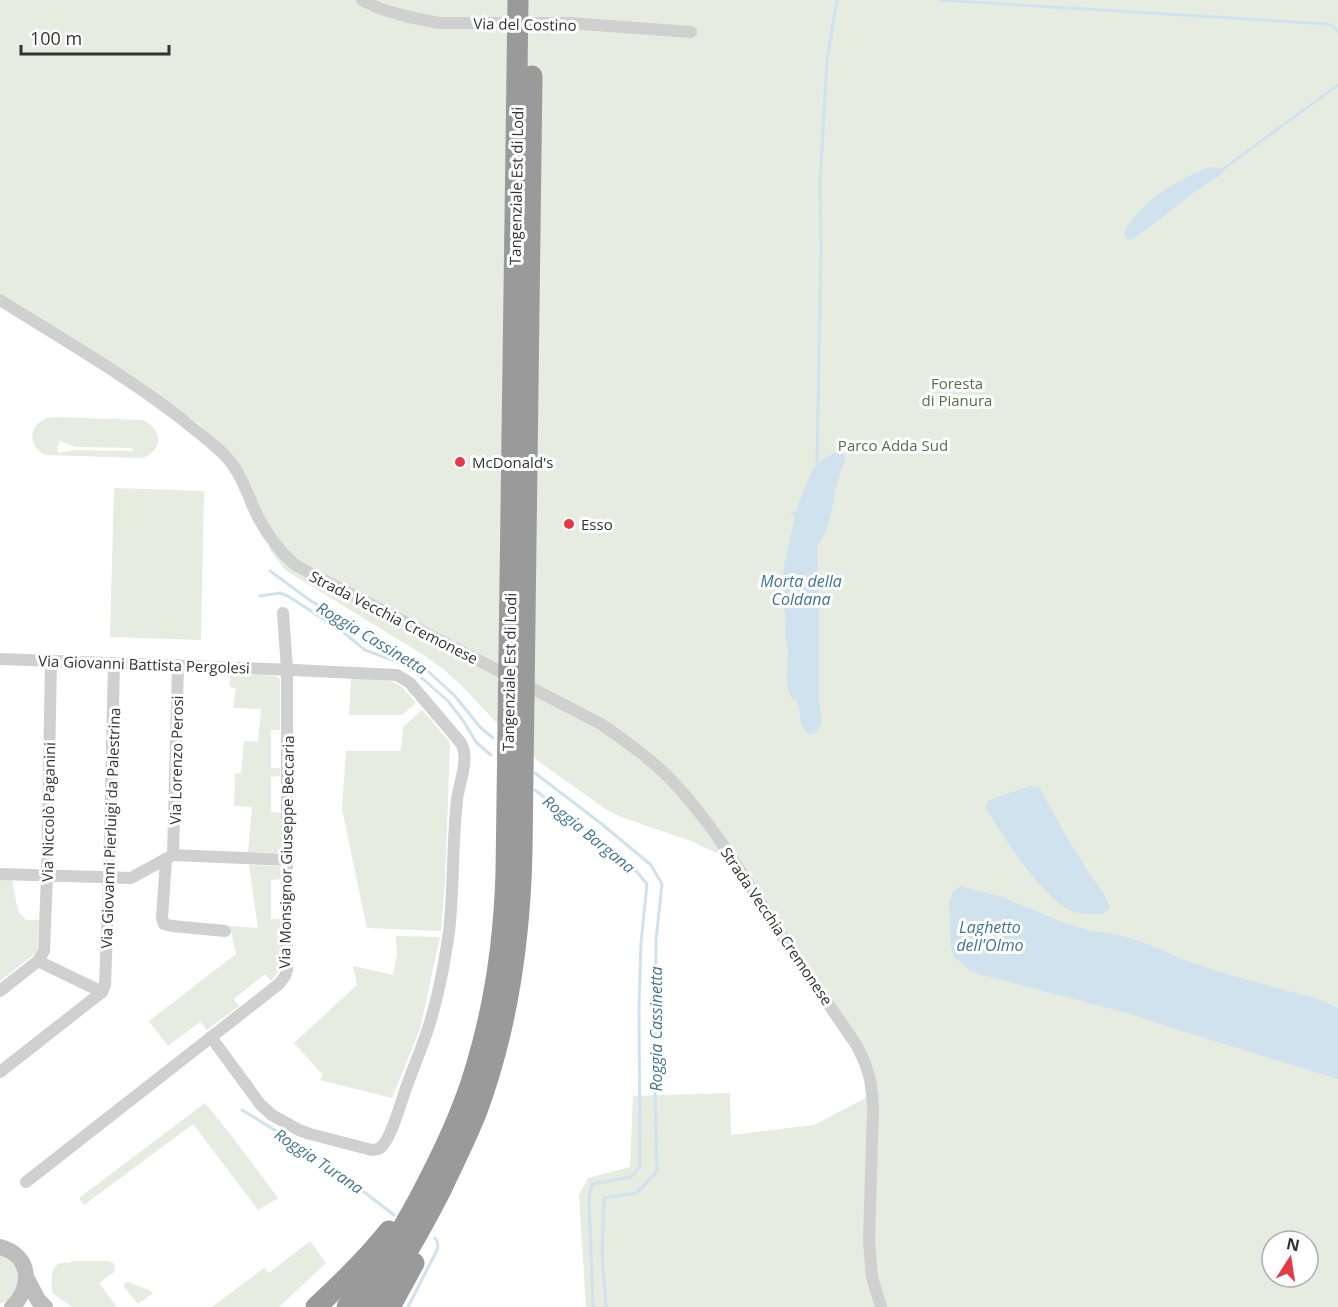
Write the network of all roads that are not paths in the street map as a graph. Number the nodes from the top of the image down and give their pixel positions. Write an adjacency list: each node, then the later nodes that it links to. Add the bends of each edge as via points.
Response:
1 (362, 0): 4 (street, Via del Costino, via 381,9 439,23 569,23)
2 (518, 0): 24 (highway, Tangenziale Est di Lodi, via 505,912 485,1035 472,1079)
3 (533, 0): 23 (highway, Tangenziale Est di Lodi, via 521,894 504,1017 487,1082)
4 (691, 32)
5 (0, 300): 34 (street, Strada Vecchia Cremonese, via 134,385 215,446 234,466 271,539 296,565 601,724 674,783 742,873 865,1063 873,1108 869,1241 872,1277)
6 (283, 613): 11 (street, Via Monsignor Giuseppe Beccaria)
7 (0, 659): 8 (street, Via Giovanni Battista Pergolesi)
8 (51, 661): 9 (street, Via Giovanni Battista Pergolesi); 15 (street, Via Niccolò Paganini)
9 (114, 663): 10 (street, Via Giovanni Battista Pergolesi); 16 (street, Via Giovanni Pierluigi da Palestrina)
10 (178, 665): 11 (street, Via Giovanni Battista Pergolesi); 12 (street, Via Lorenzo Perosi)
11 (287, 669): 13 (street, Via Monsignor Giuseppe Beccaria); 21 (street, Via Giovanni Battista Pergolesi, via 403,678 464,748 449,931 433,1012 397,1116 385,1142 372,1150 310,1134 272,1115)
12 (170, 857): 13 (street); 16 (street, via 131,878); 17 (street, Via Lorenzo Perosi, via 164,924)
13 (288, 860): 21 (street, Via Monsignor Giuseppe Beccaria, via 285,976)
14 (0, 874): 15 (street)
15 (47, 875): 16 (street); 18 (street, Via Niccolò Paganini, via 44,951)
16 (109, 878): 20 (street, Via Giovanni Pierluigi da Palestrina)
17 (225, 932)
18 (38, 961): 19 (street); 20 (street)
19 (0, 991)
20 (102, 992): 22 (street)
21 (211, 1037): 25 (street, Via Monsignor Giuseppe Beccaria)
22 (0, 1072)
23 (461, 1150): 32 (highway, Tangenziale Est di Lodi, via 410,1248); 33 (highway, via 460,1171)
24 (440, 1157): 30 (highway, via 425,1173 376,1248); 31 (highway, Tangenziale Est di Lodi, via 398,1239)
25 (26, 1182)
26 (2, 1246): 27 (street, via 18,1257)
27 (26, 1277): 28 (street, via 20,1300); 29 (street)
28 (12, 1307)
29 (45, 1307)
30 (316, 1307)
31 (347, 1307)
32 (367, 1307)
33 (390, 1307)
34 (881, 1307)

